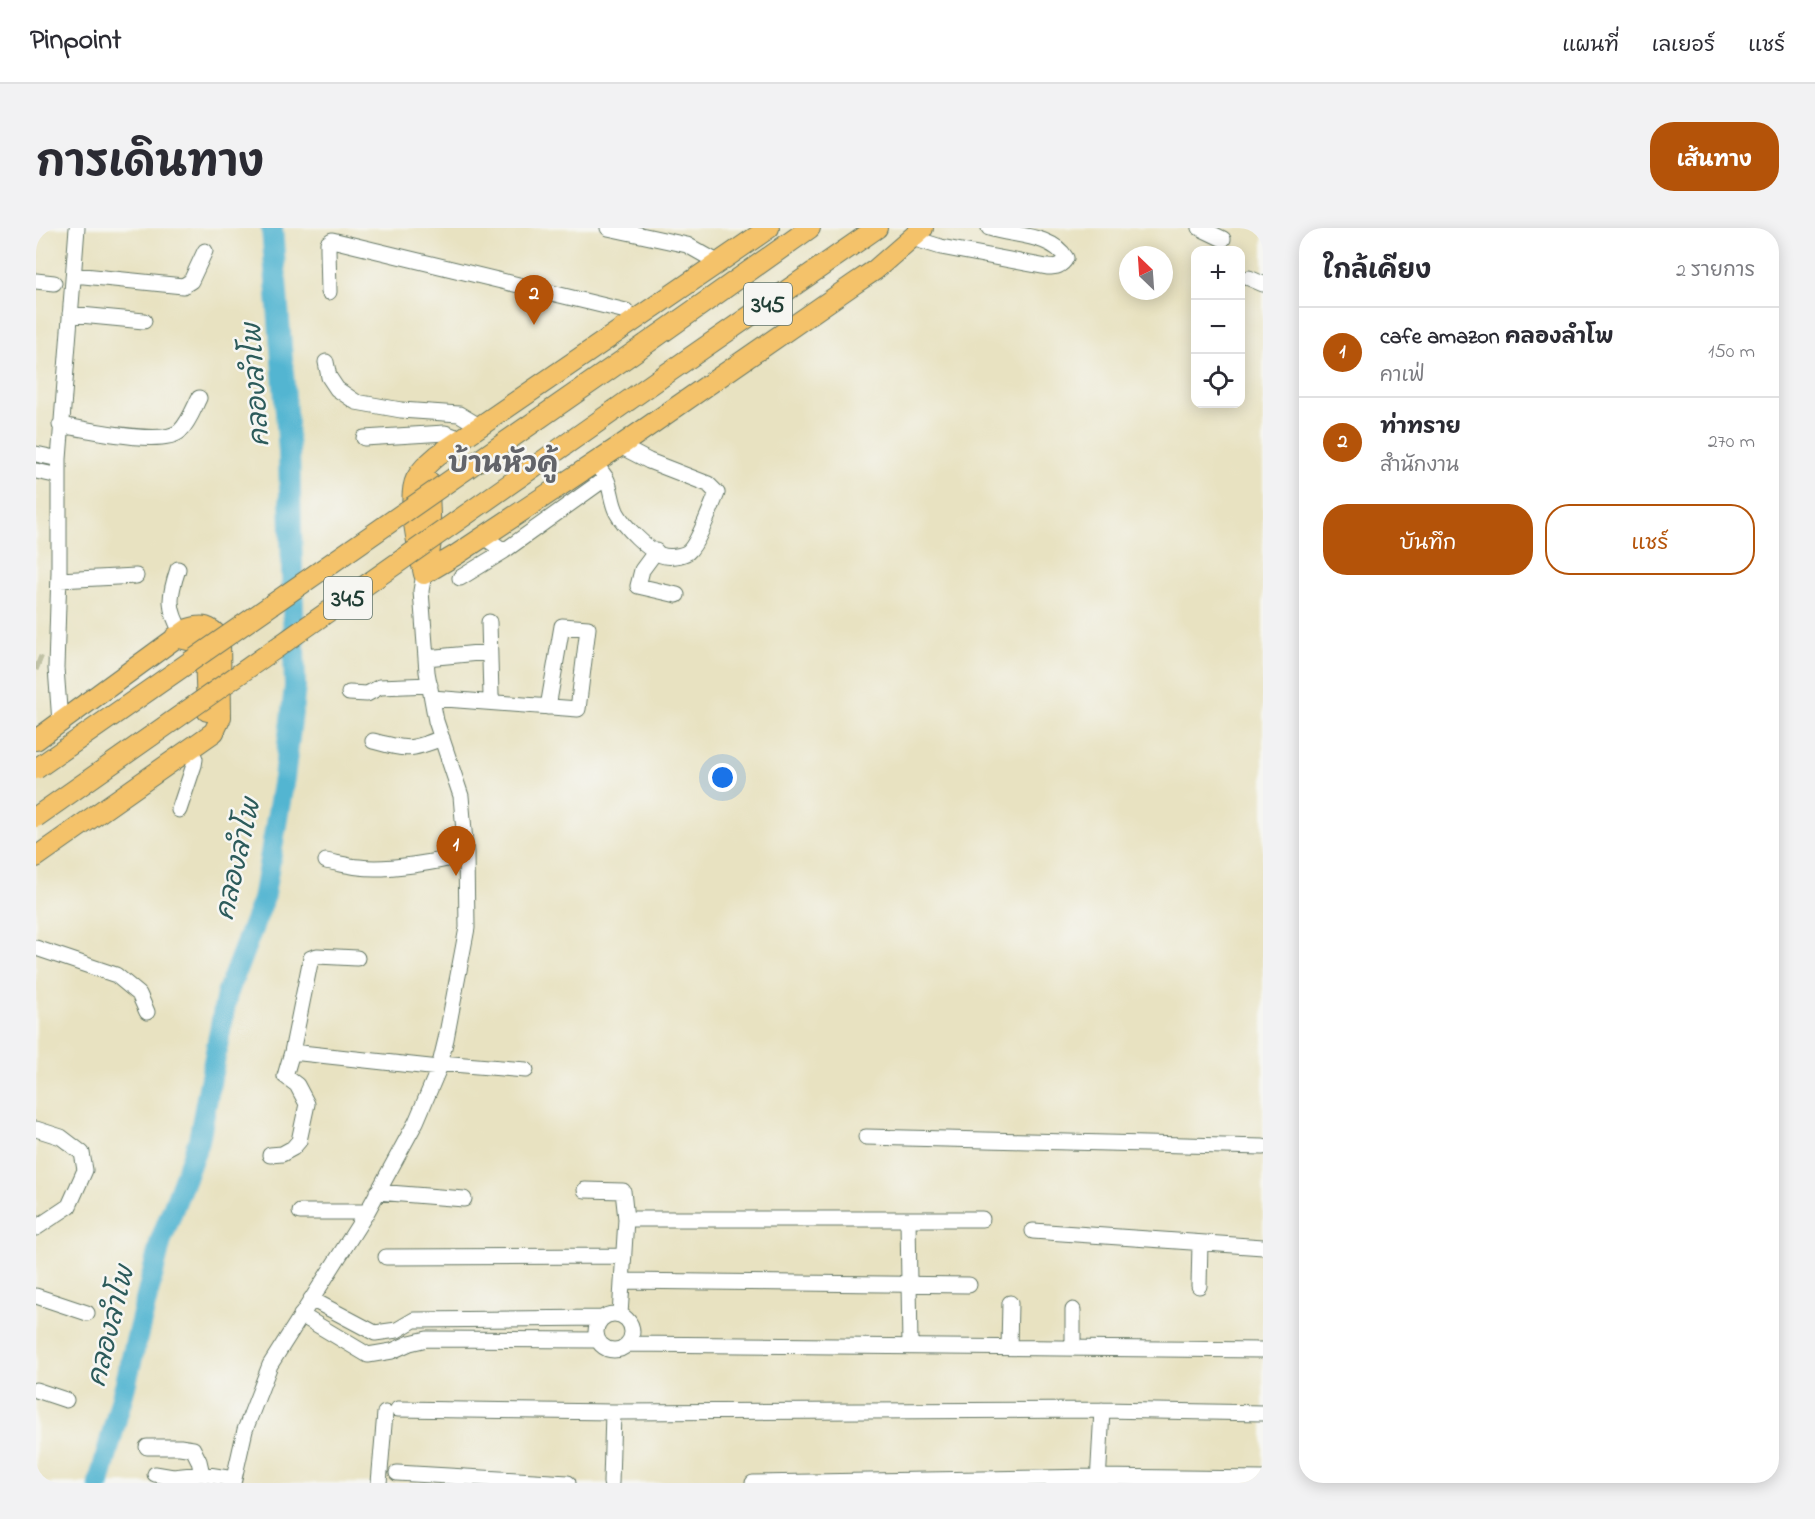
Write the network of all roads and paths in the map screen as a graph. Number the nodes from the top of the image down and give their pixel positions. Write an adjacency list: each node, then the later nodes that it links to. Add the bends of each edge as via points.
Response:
1 (77, 228): 13 (street)
2 (608, 228): 12 (street, via 687,245)
3 (769, 228): 12 (main road)
4 (810, 228): 55 (main road, 345, bridge)
5 (877, 228): 11 (main road, 345)
6 (989, 228): 8 (street, via 1056,246 1066,258 1063,264 1047,267 941,247)
7 (1200, 228): 9 (street)
8 (918, 233): 16 (main road)
9 (1223, 239)
10 (205, 251): 13 (street, via 191,281 183,286)
11 (830, 262): 16 (main road, via 854,268); 57 (main road, 345, bridge)
12 (719, 264): 19 (main road)
13 (74, 275): 18 (street)
14 (36, 281): 15 (street)
15 (54, 283)
16 (854, 284): 27 (main road)
17 (330, 292): 19 (street, via 327,249 332,240 626,311)
18 (70, 314): 20 (street); 23 (street)
19 (633, 320): 24 (main road)
20 (144, 321)
21 (326, 362): 24 (street, via 337,389 356,402 459,414)
22 (199, 398): 23 (street, via 179,433 166,437)
23 (60, 426): 29 (street)
24 (479, 426): 26 (main road)
25 (364, 438): 26 (street, via 445,433)
26 (454, 444): 37 (main road, via 433,476 429,490 431,541)
27 (620, 446): 30 (main road); 35 (street, via 708,484 717,493 689,551 677,556 662,556)
28 (36, 454): 29 (street)
29 (59, 459): 32 (street)
30 (601, 470): 33 (main road); 34 (street); 35 (street, via 619,517)
31 (36, 471): 32 (street)
32 (59, 476): 40 (street)
33 (483, 537): 34 (street); 37 (main road)
34 (504, 551): 39 (street)
35 (656, 551): 41 (street, via 642,570 638,586)
36 (178, 569): 43 (street, via 169,599)
37 (424, 574): 45 (street, via 421,591)
38 (136, 576): 40 (street)
39 (460, 578)
40 (59, 580): 50 (street, via 49,666)
41 (677, 595)
42 (489, 622): 44 (street)
43 (178, 635): 50 (main road); 54 (main road, via 197,642 205,652 208,728)
44 (489, 652): 45 (street); 48 (street)
45 (426, 658): 46 (street)
46 (431, 692): 47 (street, via 380,687 367,694); 49 (street); 51 (street)
47 (349, 693)
48 (490, 696)
49 (548, 707): 49 (street, via 578,709 588,628 562,626)
50 (60, 722): 52 (main road)
51 (442, 738): 53 (street, via 403,749); 58 (street, via 461,796)
52 (36, 740)
53 (373, 741)
54 (193, 747): 56 (street, via 194,765); 59 (main road)
55 (36, 769)
56 (179, 810)
57 (36, 817)
58 (466, 854): 60 (street, via 383,867 360,868); 65 (street, via 467,928)
59 (36, 857)
60 (326, 861)
61 (36, 948): 63 (street, via 116,975 139,994)
62 (357, 958): 64 (street, via 311,958)
63 (147, 1012)
64 (292, 1052): 65 (street); 70 (street, via 285,1076 297,1085 307,1104 299,1141 282,1154)
65 (439, 1066): 66 (street); 72 (street, via 417,1122)
66 (526, 1070)
67 (36, 1129): 79 (street, via 61,1137 82,1153 85,1170 69,1206)
68 (866, 1137): 69 (street)
69 (1263, 1147)
70 (270, 1155)
71 (585, 1191): 76 (street, via 623,1191)
72 (377, 1192): 73 (street); 75 (street)
73 (464, 1199)
74 (300, 1212): 75 (street)
75 (367, 1212): 90 (street)
76 (626, 1219): 77 (street); 83 (street)
77 (908, 1219): 78 (street); 86 (street)
78 (982, 1219)
79 (36, 1228)
80 (1033, 1231): 81 (street)
81 (1200, 1243): 82 (street); 88 (street)
82 (1263, 1247)
83 (624, 1256): 84 (street); 85 (street)
84 (386, 1257)
85 (622, 1281): 86 (street); 95 (street)
86 (909, 1284): 87 (street); 99 (street)
87 (969, 1285)
88 (1199, 1286)
89 (36, 1296): 93 (street)
90 (311, 1299): 94 (street); 96 (street, via 375,1333 397,1330 414,1320)
91 (1010, 1303): 100 (street)
92 (1073, 1310): 101 (street)
93 (87, 1313)
94 (301, 1315): 97 (street, via 368,1355 427,1340); 114 (street, via 270,1365 245,1430)
95 (620, 1315): 96 (street); 98 (street, via 632,1328)
96 (603, 1318): 97 (street, via 597,1328)
97 (598, 1340): 98 (street, via 612,1349)
98 (627, 1344): 99 (street)
99 (910, 1346): 100 (street)
100 (1009, 1347): 101 (street)
101 (1073, 1348): 102 (street)
102 (1263, 1350)
103 (36, 1390): 104 (street)
104 (66, 1400)
105 (1102, 1410): 106 (street); 107 (street); 113 (street)
106 (613, 1412): 115 (street, via 391,1411); 117 (street)
107 (1263, 1413)
108 (147, 1448): 111 (street, via 193,1449)
109 (397, 1473): 116 (street)
110 (155, 1474): 111 (street)
111 (202, 1474): 114 (street)
112 (1263, 1479): 113 (street)
113 (1098, 1480): 118 (street)
114 (234, 1481)
115 (379, 1483)
116 (568, 1483)
117 (611, 1483)
118 (753, 1483)

